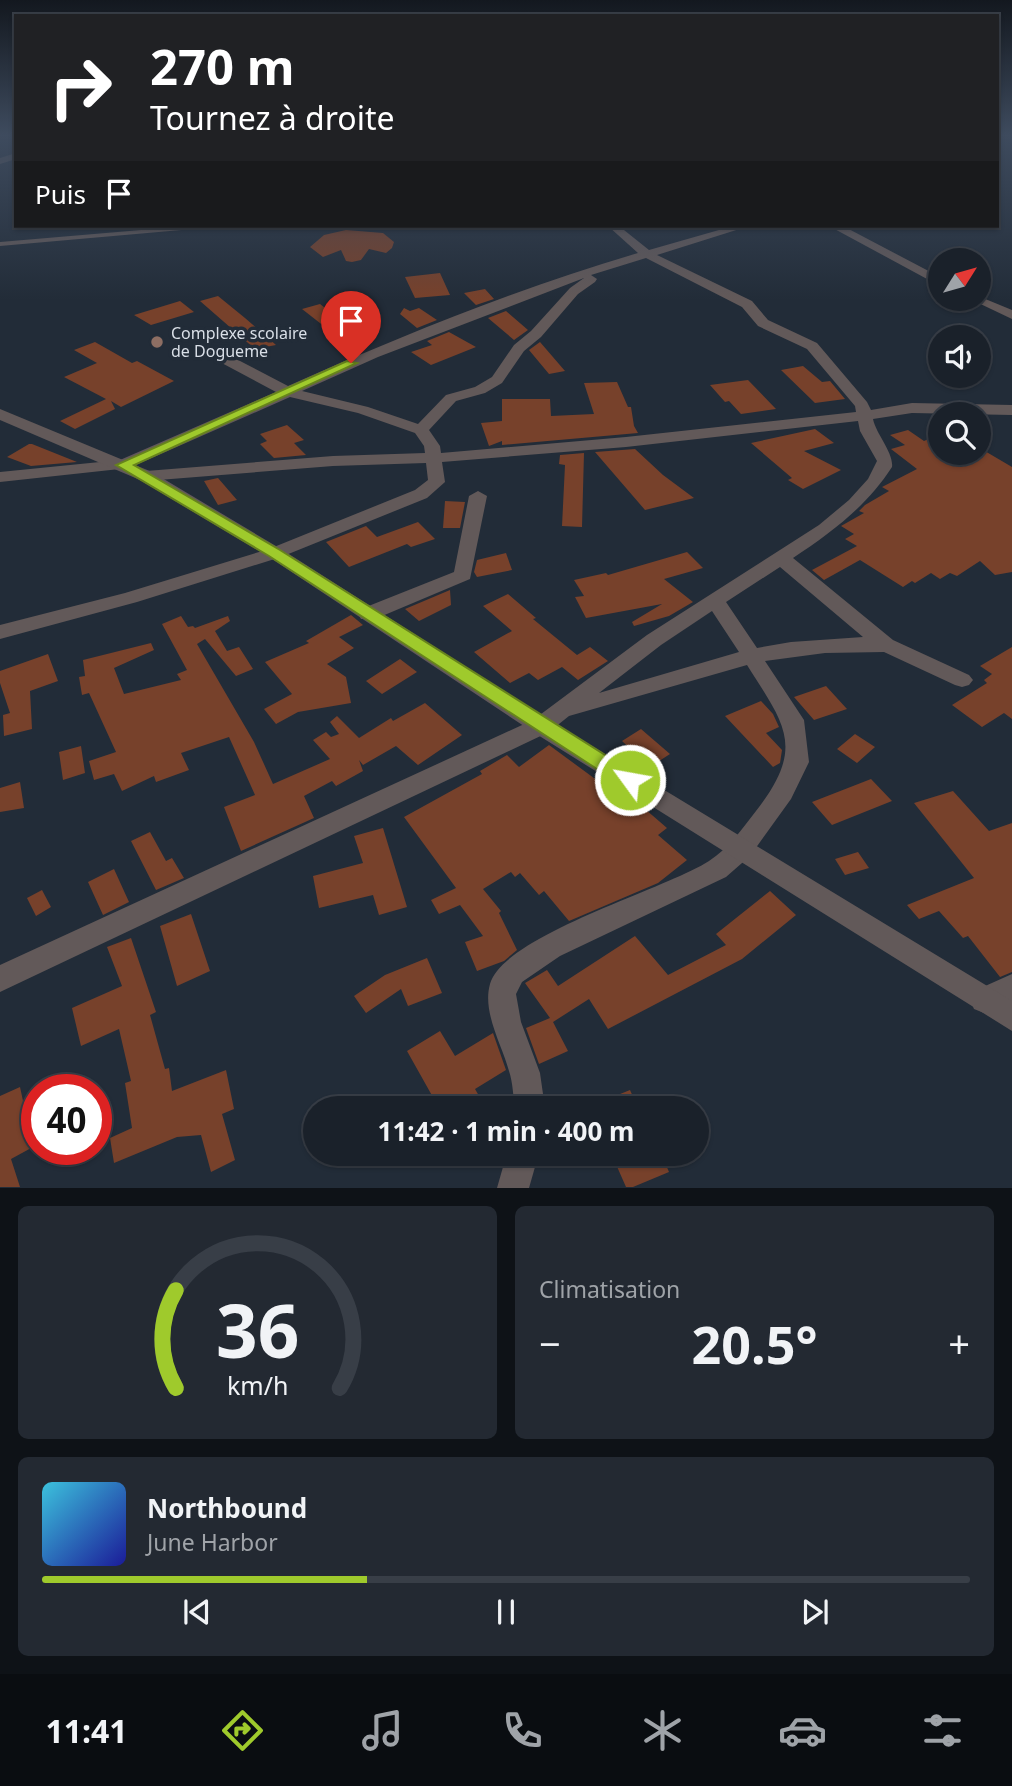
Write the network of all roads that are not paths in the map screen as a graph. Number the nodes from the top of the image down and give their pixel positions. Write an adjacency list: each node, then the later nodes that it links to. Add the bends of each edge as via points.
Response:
1 (181, 228): 5 (lane)
2 (615, 228): 6 (street)
3 (739, 228): 6 (street)
4 (839, 228): 8 (street)
5 (0, 244)
6 (646, 254): 7 (street); 15 (street, via 747,303 763,323 812,346 855,394)
7 (597, 269): 12 (street); 16 (street, via 519,348 496,380 451,398)
8 (928, 276)
9 (991, 306): 10 (street)
10 (1012, 315)
11 (208, 350): 12 (street)
12 (285, 391): 16 (street); 18 (street)
13 (1012, 410): 15 (street, via 912,408)
14 (0, 414): 18 (street)
15 (866, 415): 17 (street); 23 (street, via 884,467 855,504)
16 (421, 430): 17 (street)
17 (436, 458): 19 (street); 22 (street, via 437,482 431,489)
18 (123, 465): 19 (street); 20 (street)
19 (146, 476): 22 (street)
20 (0, 477)
21 (478, 496): 25 (street, via 463,575)
22 (275, 553): 25 (street); 26 (street)
23 (782, 559): 24 (street); 27 (street)
24 (715, 600): 28 (street); 30 (street)
25 (368, 614): 30 (street)
26 (0, 632)
27 (886, 645): 28 (street, via 818,647); 29 (street)
28 (751, 656): 30 (street, via 676,674); 31 (street, via 793,720 797,762 779,799)
29 (962, 680)
30 (550, 719): 31 (street); 32 (street)
31 (741, 849): 34 (street); 36 (street, via 717,869 550,947 512,973 502,994)
32 (0, 979)
33 (1012, 987): 34 (street)
34 (984, 1000): 35 (street)
35 (1012, 1017)
36 (528, 1096)
37 (519, 1166): 38 (street)
38 (513, 1188)

